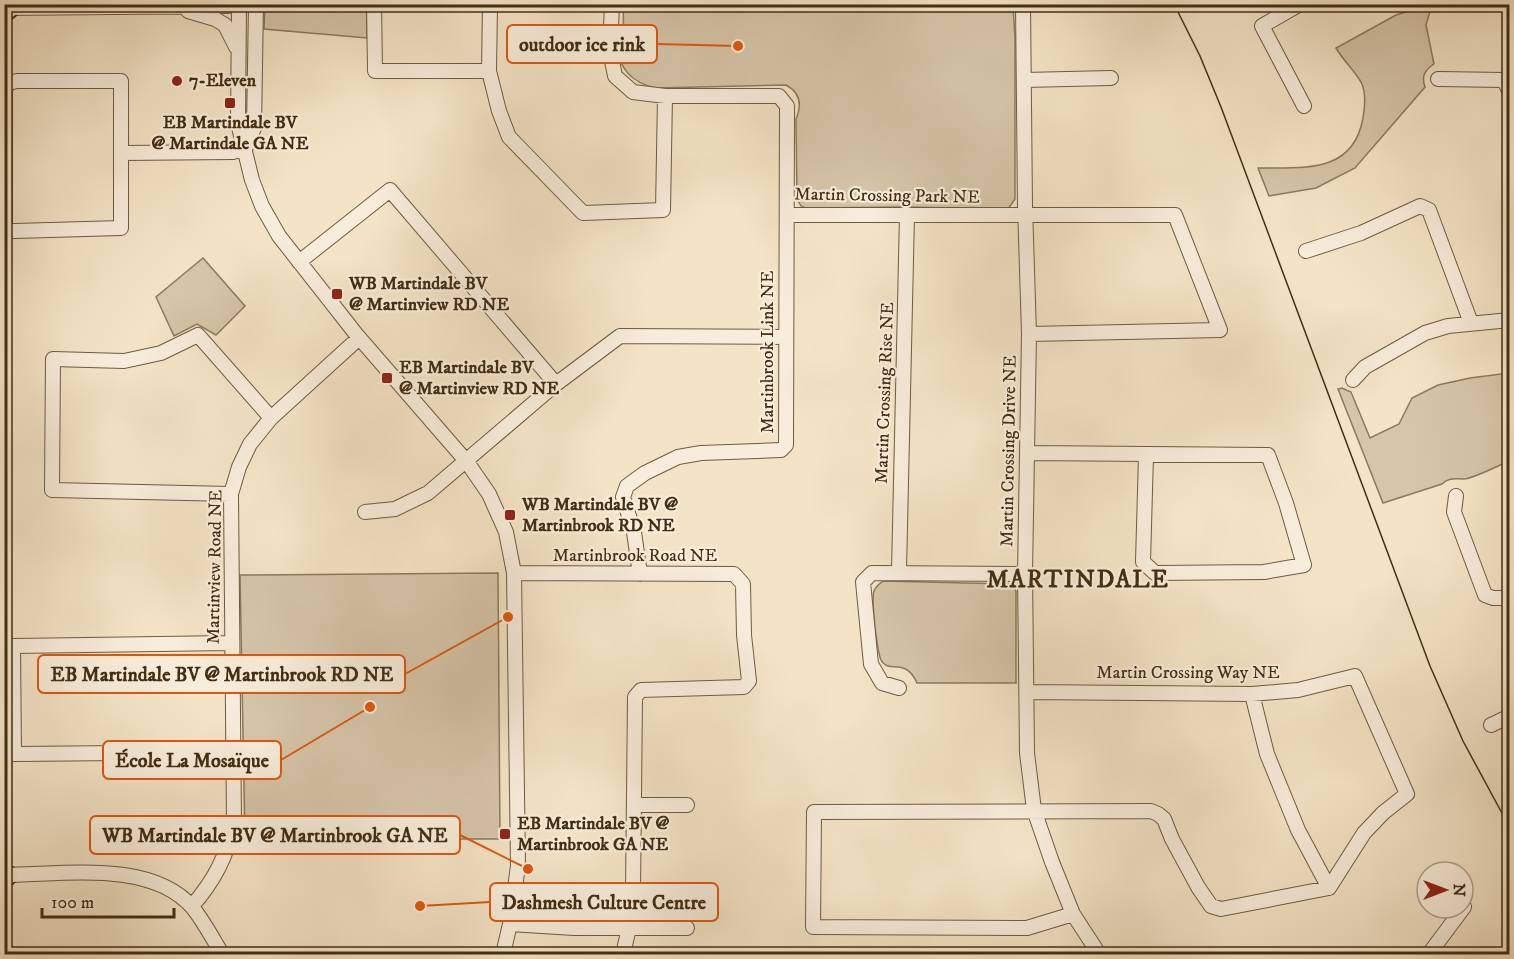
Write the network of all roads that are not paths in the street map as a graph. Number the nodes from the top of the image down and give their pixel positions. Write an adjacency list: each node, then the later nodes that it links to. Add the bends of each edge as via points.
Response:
1 (256, 4): 18 (street, via 254,128)
2 (374, 4): 11 (street, via 375,71)
3 (490, 4): 11 (street)
4 (612, 4): 16 (street, Martin Crossing Park NE, via 610,51 615,76 633,92)
5 (1023, 4): 14 (street, Martin Crossing Drive NE)
6 (1300, 4): 17 (street, via 1262,26)
7 (240, 5): 8 (street); 10 (street)
8 (172, 6): 9 (street); 10 (street, via 225,25)
9 (7, 10)
10 (239, 51): 18 (street, via 238,123)
11 (489, 71): 16 (street, via 509,137 583,213 663,210)
12 (1111, 78): 14 (street)
13 (1438, 79): 15 (street, via 1504,80)
14 (1024, 80): 22 (street, Martin Crossing Drive NE)
15 (1509, 93)
16 (665, 96): 20 (street, Martin Crossing Park NE, via 779,96 787,106)
17 (1304, 106)
18 (245, 150): 19 (street); 24 (street, via 262,206)
19 (121, 153): 19 (street, via 121,81 8,83 7,229 121,228)
20 (787, 215): 21 (street, Martin Crossing Park NE); 28 (street, Martinbrook Link NE)
21 (907, 215): 22 (street, Martin Crossing Park NE); 39 (street, Martin Crossing Rise NE)
22 (1025, 216): 27 (street, Martin Crossing Drive NE); 27 (street, Martin Crossing Park NE, via 1175,215 1220,330)
23 (1306, 251): 26 (street, via 1361,233 1420,206 1429,210)
24 (299, 262): 29 (street); 31 (street, via 390,190)
25 (1509, 320): 26 (street)
26 (1471, 322): 30 (street, via 1425,333 1365,367)
27 (1029, 334): 33 (street, Martin Crossing Drive NE)
28 (786, 337): 31 (street, via 620,336); 41 (street, Martinbrook Link NE, via 786,444 781,450 701,453 678,458 627,486 623,497 634,532)
29 (359, 338): 32 (street, Martinview Road NE); 35 (street)
30 (1353, 380)
31 (556, 384): 35 (street)
32 (271, 418): 36 (street, Martinview Road NE, via 250,444); 36 (street, via 198,335 160,353 124,361 53,359 52,490)
33 (1028, 453): 34 (street); 42 (street, Martin Crossing Drive NE)
34 (1146, 455): 34 (street, via 1268,455 1305,565 1264,572 1155,573 1143,562)
35 (467, 462): 38 (street, via 414,500 395,509); 40 (street, via 489,494 506,532)
36 (231, 494): 44 (street, Martinview Road NE)
37 (1456, 496): 43 (street, via 1454,512 1485,595)
38 (365, 512)
39 (899, 571): 42 (street); 45 (street, via 872,573 863,582 871,664 882,683)
40 (514, 573): 41 (street, Martinbrook Road NE); 59 (street, via 518,866)
41 (640, 574): 51 (street, Martinbrook Road NE, via 734,574 743,584 749,681 744,687 641,690 635,697)
42 (1024, 574): 46 (street, Martin Crossing Drive NE)
43 (1509, 598)
44 (231, 643): 50 (street, Martinview Road NE); 50 (street, via 13,646 13,700 14,754)
45 (899, 688)
46 (1027, 692): 47 (street, Martin Crossing Way NE); 53 (street, Martin Crossing Drive NE, via 1027,753)
47 (1252, 694): 55 (street, via 1267,754 1298,830); 55 (street, Martin Crossing Way NE, via 1298,690 1355,676 1407,794 1364,833)
48 (1509, 716): 49 (street)
49 (1491, 725)
50 (232, 752): 56 (street, Martinview Road NE, via 231,840 217,874)
51 (635, 805): 52 (street); 60 (street, Martinbrook Road NE)
52 (687, 805)
53 (1034, 810): 55 (street, via 1158,813 1198,887 1211,906 1221,909); 57 (street, Martin Crossing Drive NE); 57 (street, via 814,812 813,927 1027,928)
54 (6, 876): 56 (street, via 136,876 176,894)
55 (1329, 888)
56 (192, 906): 62 (street)
57 (1073, 914): 65 (street, Martin Crossing Drive NE)
58 (1455, 920): 66 (street)
59 (510, 924): 60 (street); 63 (street)
60 (629, 928): 61 (street); 64 (street, Martinbrook Road NE)
61 (687, 928)
62 (222, 954)
63 (503, 954)
64 (623, 954)
65 (1098, 954)
66 (1429, 954)

